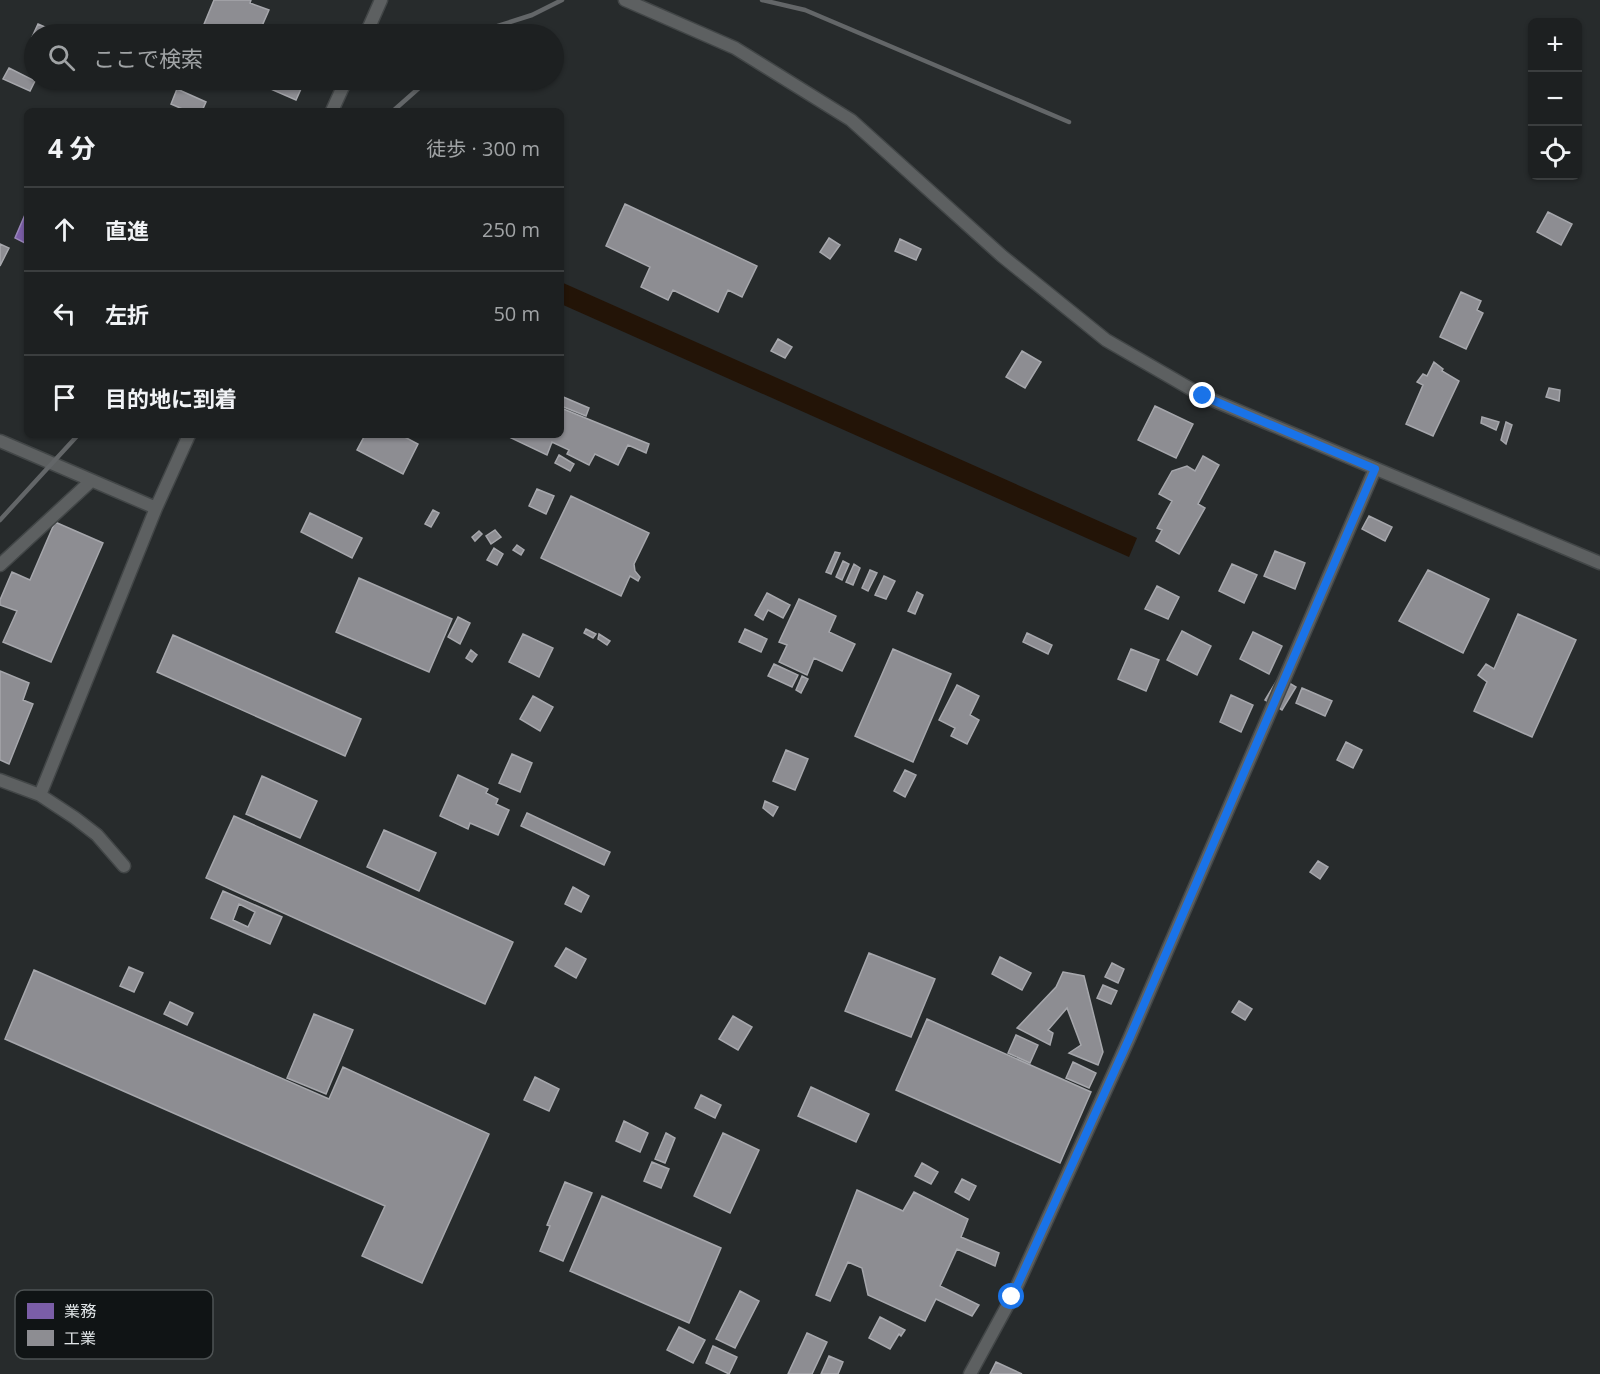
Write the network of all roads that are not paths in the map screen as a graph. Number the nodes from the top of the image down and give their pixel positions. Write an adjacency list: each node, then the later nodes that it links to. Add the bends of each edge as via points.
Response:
1 (381, 0): 3 (lane)
2 (625, 0): 8 (lane, via 735,48 851,120 1002,256 1106,340 1203,396)
3 (370, 24)
4 (341, 90): 5 (lane)
5 (333, 108)
6 (188, 438): 10 (lane)
7 (0, 441): 9 (lane)
8 (1375, 469): 11 (lane); 16 (lane, via 1125,1050 1012,1297)
9 (91, 480): 10 (lane); 12 (lane)
10 (156, 508): 14 (lane)
11 (1600, 563)
12 (0, 565)
13 (0, 780): 14 (lane)
14 (40, 795): 15 (lane, via 97,835)
15 (123, 866)
16 (970, 1374)

